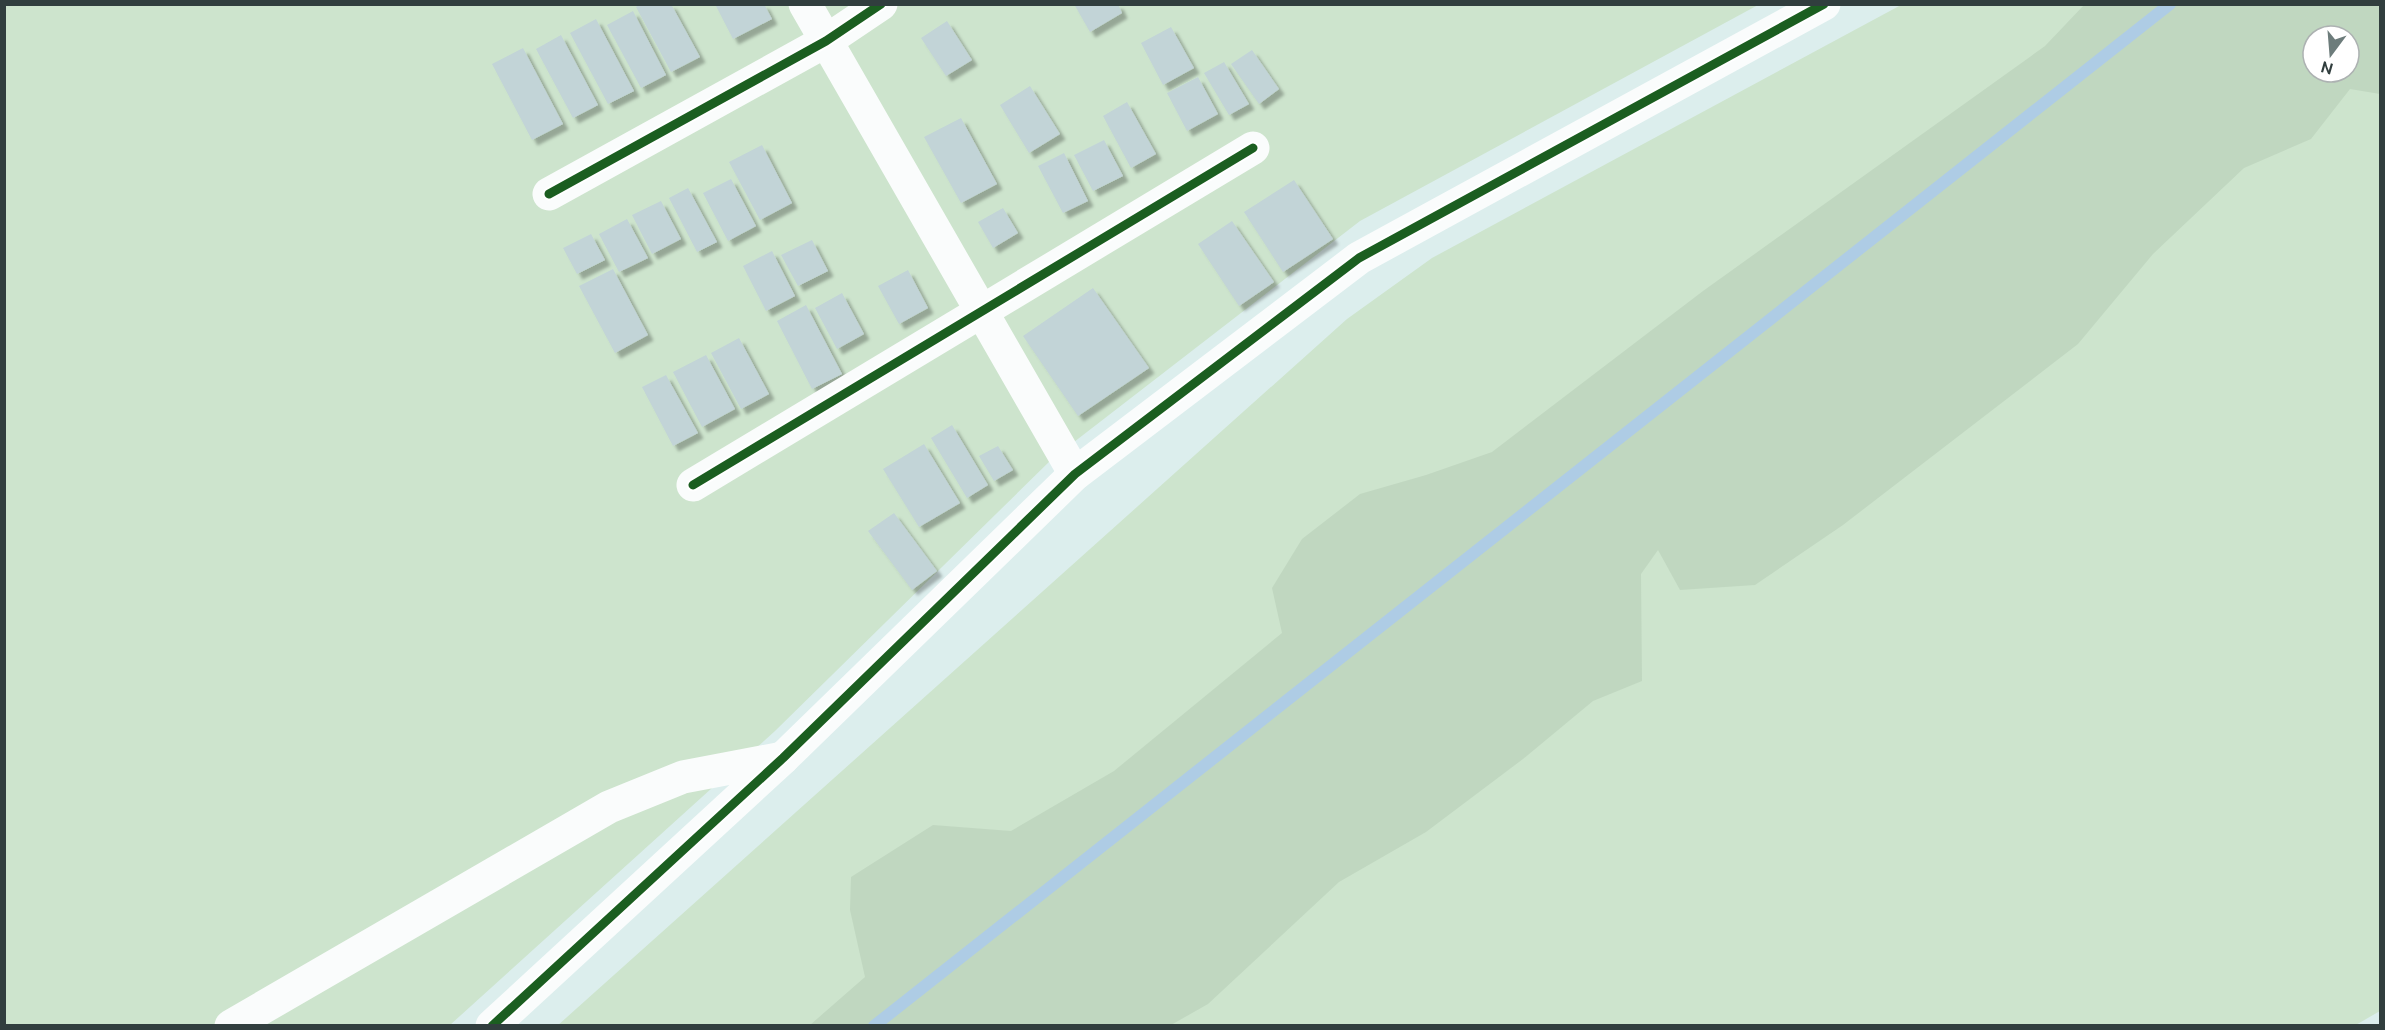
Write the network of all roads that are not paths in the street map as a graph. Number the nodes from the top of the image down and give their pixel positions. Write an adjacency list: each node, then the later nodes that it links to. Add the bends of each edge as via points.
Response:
1 (805, 4): 4 (street)
2 (881, 4): 4 (street)
3 (1824, 4): 8 (street, via 1359,258)
4 (826, 41): 6 (street); 7 (street)
5 (1253, 148): 7 (street)
6 (549, 194)
7 (982, 311): 8 (street); 9 (street)
8 (1075, 474): 10 (street)
9 (693, 485)
10 (783, 758): 11 (street, via 683,777 609,807); 12 (street)
11 (231, 1026)
12 (492, 1026)

